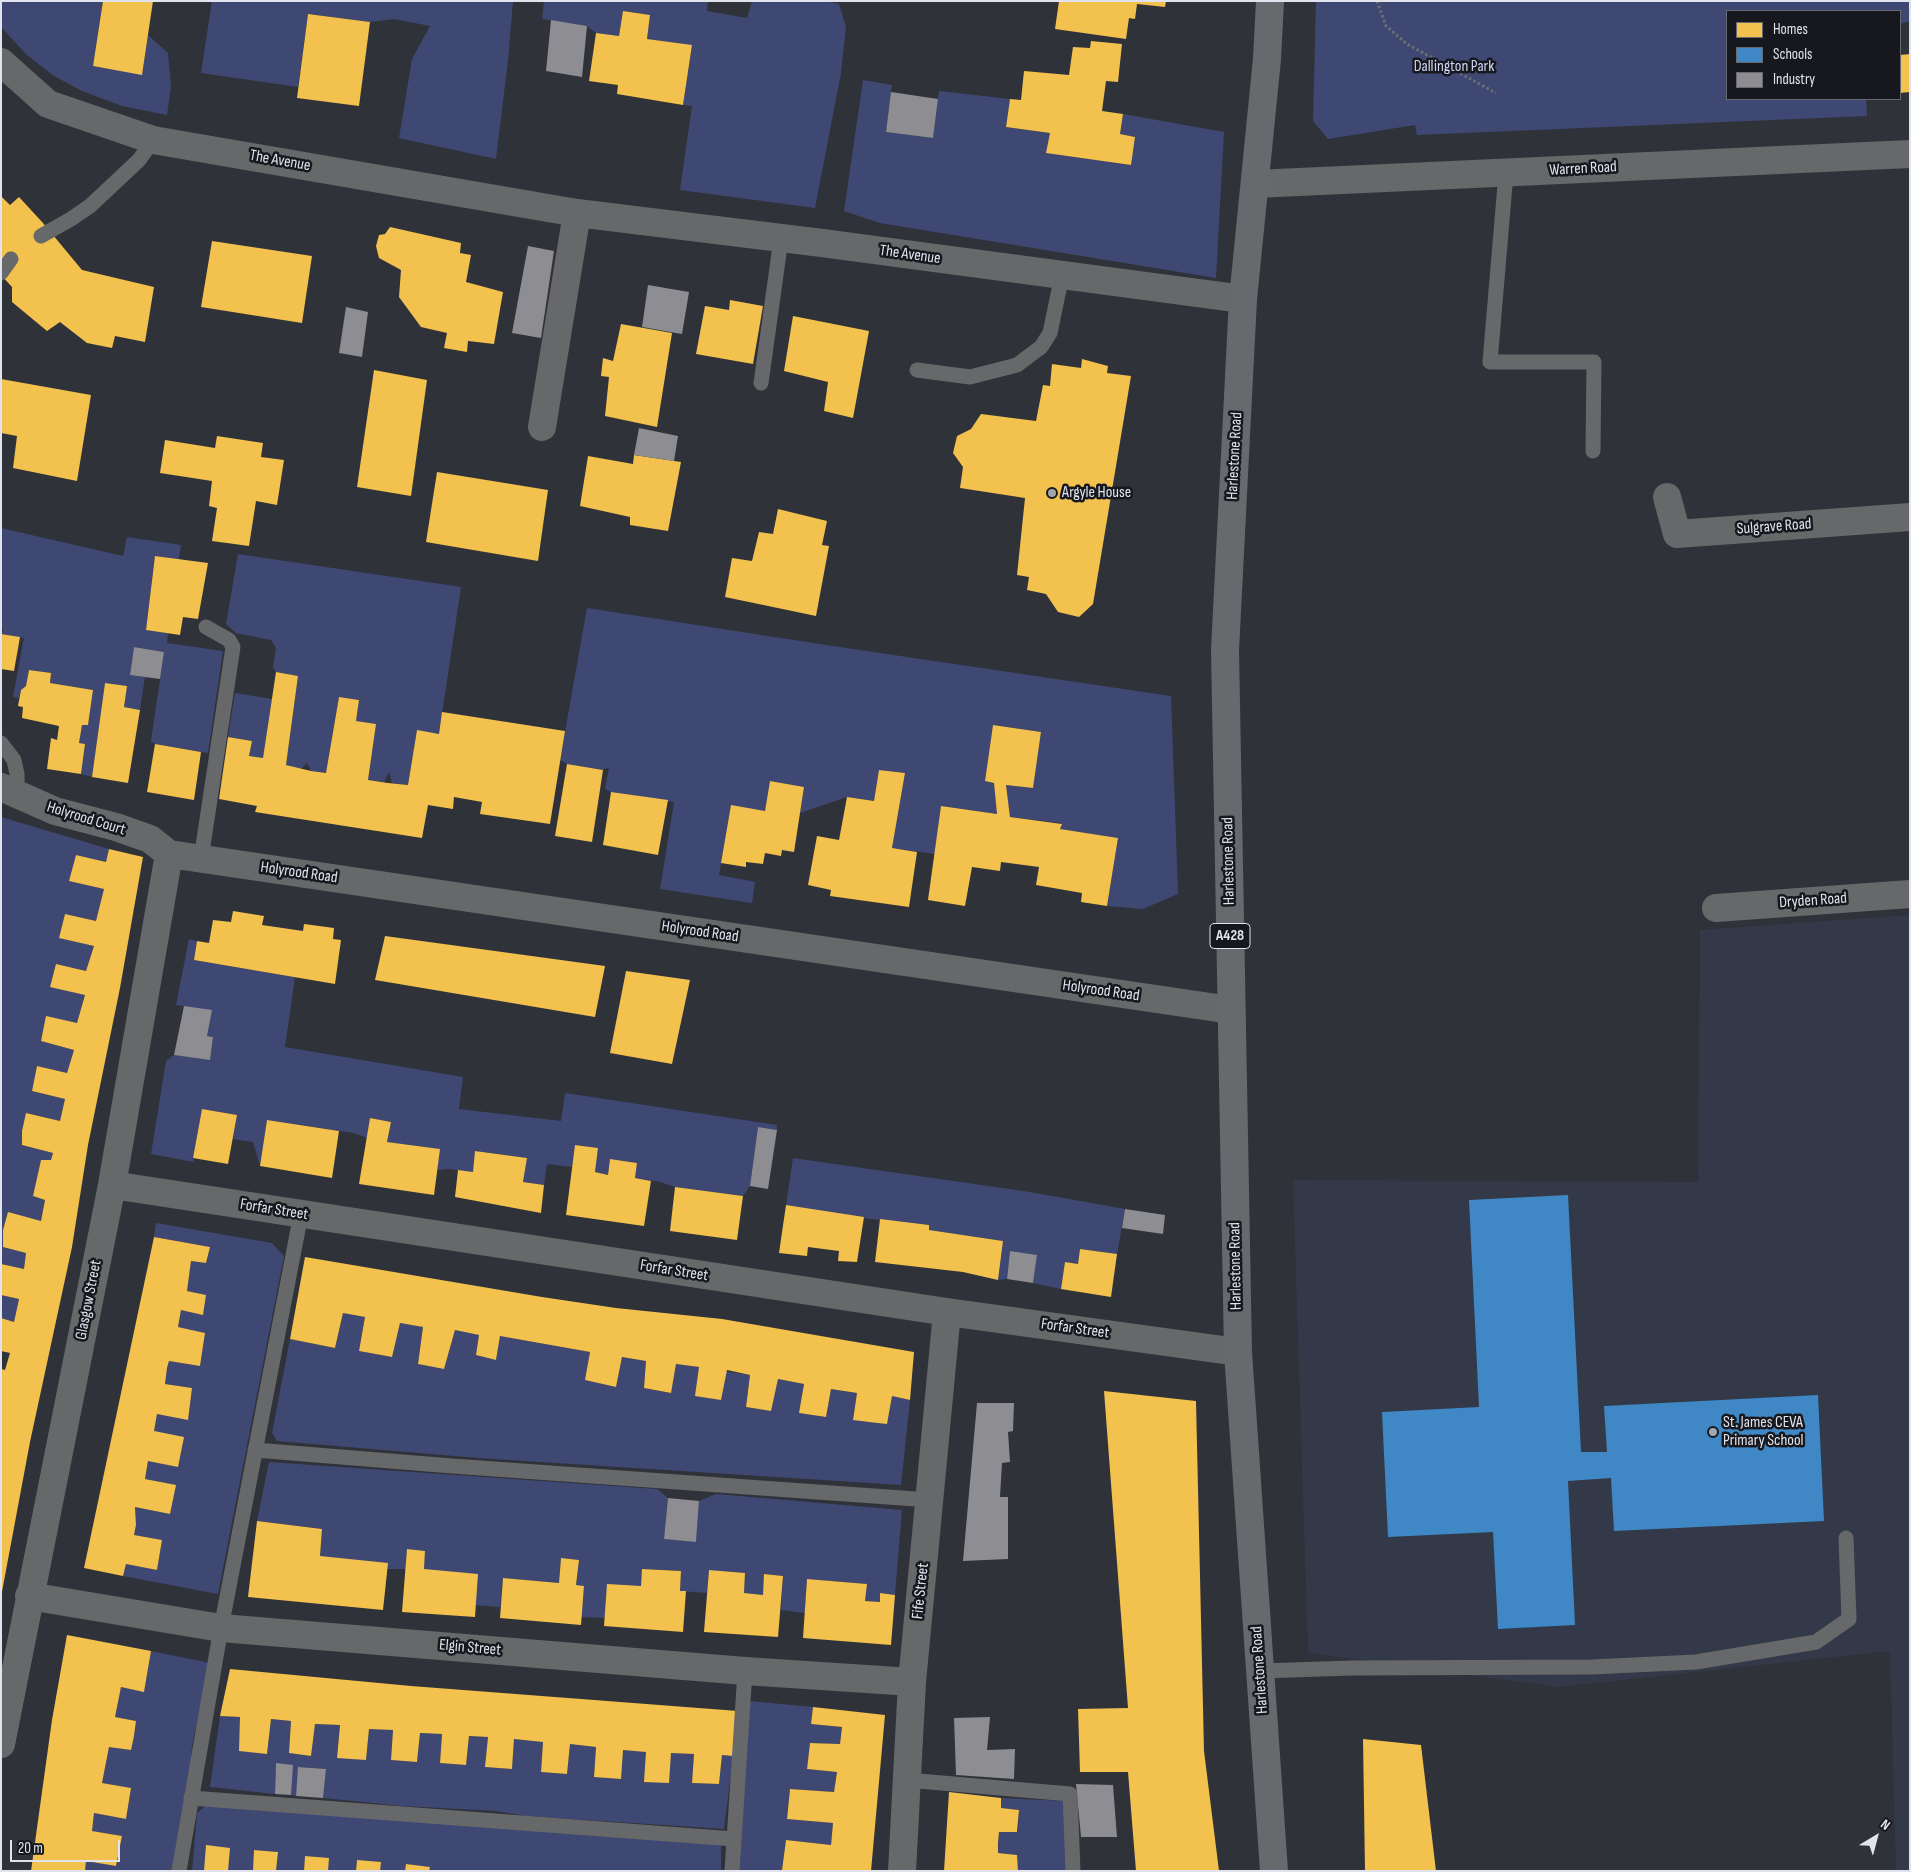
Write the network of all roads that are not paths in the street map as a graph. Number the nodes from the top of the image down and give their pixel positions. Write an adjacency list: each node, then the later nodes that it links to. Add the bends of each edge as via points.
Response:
1 (1270, 1): 6 (main road, Harlestone Road / A428)
2 (1, 62): 3 (street, The Avenue, via 48,104)
3 (153, 140): 7 (street, The Avenue); 8 (lane, via 139,160 90,206)
4 (1910, 154): 5 (street, Warren Road)
5 (1506, 173): 6 (street, Warren Road); 17 (lane, via 1490,362 1594,362)
6 (1255, 184): 13 (main road, Harlestone Road / A428)
7 (577, 213): 9 (street, The Avenue); 16 (street)
8 (41, 236)
9 (781, 239): 12 (street, The Avenue); 15 (lane)
10 (11, 259): 11 (lane)
11 (1, 274)
12 (1062, 275): 13 (street, The Avenue); 14 (lane, via 1050,333 1041,346 1018,365 970,376)
13 (1243, 299): 27 (main road, Harlestone Road / A428, via 1225,650)
14 (917, 370)
15 (760, 383)
16 (542, 427)
17 (1593, 451)
18 (1667, 497): 19 (street, Sulgrave Road, via 1677,534)
19 (1910, 517)
20 (206, 627): 24 (lane, via 229,640 233,647)
21 (1, 743): 22 (lane, via 14,760 17,774)
22 (9, 791): 23 (street, Holyrood Court, via 55,811 150,839)
23 (169, 854): 24 (street, Holyrood Road); 28 (street, Glasgow Street)
24 (201, 859): 27 (street, Holyrood Road)
25 (1910, 894): 26 (street, Dryden Road)
26 (1716, 908)
27 (1231, 1010): 31 (main road, Harlestone Road / A428)
28 (112, 1186): 29 (street, Forfar Street); 35 (street, Glasgow Street)
29 (301, 1214): 30 (street, Forfar Street); 32 (lane)
30 (947, 1312): 31 (street, Forfar Street); 33 (street, Fife Street)
31 (1238, 1352): 38 (main road, Harlestone Road / A428)
32 (255, 1450): 33 (lane); 36 (lane)
33 (930, 1500): 39 (street, Fife Street)
34 (1846, 1538): 38 (lane, via 1849,1619 1816,1642 1696,1662 1592,1667)
35 (29, 1596): 36 (street, Elgin Street); 40 (street, Glasgow Street)
36 (221, 1628): 37 (street, Elgin Street); 42 (lane)
37 (746, 1671): 39 (street, Elgin Street); 43 (lane)
38 (1260, 1671): 48 (main road, Harlestone Road / A428)
39 (912, 1682): 41 (street, Fife Street)
40 (1, 1744)
41 (907, 1780): 46 (street, Fife Street); 47 (lane, via 1070,1794)
42 (191, 1798): 43 (lane); 44 (lane)
43 (734, 1839): 45 (lane)
44 (179, 1871)
45 (732, 1871)
46 (902, 1871)
47 (1073, 1871)
48 (1274, 1871)

